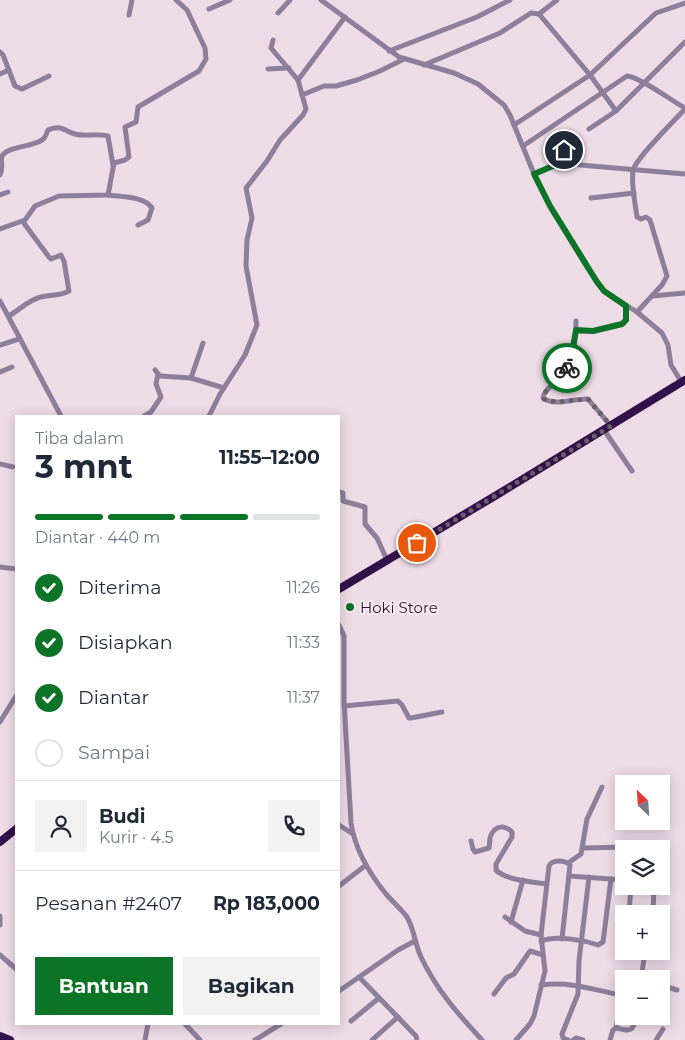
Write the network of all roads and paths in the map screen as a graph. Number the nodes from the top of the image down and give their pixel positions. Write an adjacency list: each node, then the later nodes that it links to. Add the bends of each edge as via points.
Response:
1 (132, 0): 12 (street)
2 (176, 0): 37 (street, via 186,10 205,48 203,65 199,71 138,107 136,122 125,126 129,156)
3 (230, 0): 9 (street)
4 (290, 0): 10 (street)
5 (510, 0): 16 (street, via 477,17)
6 (557, 0): 11 (street)
7 (325, 1): 13 (street)
8 (685, 3): 24 (street, via 656,13)
9 (210, 9)
10 (278, 13)
11 (539, 14): 19 (street, via 531,13 500,33); 24 (street)
12 (129, 15)
13 (345, 17): 16 (street); 26 (street)
14 (273, 40): 20 (street, via 271,48)
15 (685, 42): 27 (street)
16 (389, 51): 18 (street)
17 (0, 52): 22 (street)
18 (405, 59): 19 (street); 29 (street, via 380,72)
19 (424, 65): 32 (street, via 478,84 504,105)
20 (289, 68): 21 (street); 26 (street)
21 (268, 69)
22 (9, 70): 23 (street); 25 (street, via 15,86 22,89)
23 (0, 74)
24 (590, 75): 28 (street); 32 (street)
25 (49, 76)
26 (298, 80): 29 (street)
27 (644, 83): 28 (street, via 627,76); 30 (street); 31 (street)
28 (603, 94): 31 (street); 35 (street)
29 (302, 95): 66 (street, via 306,109 303,115 280,140 246,188 252,218 246,266 257,325 245,355)
30 (685, 108): 38 (street)
31 (616, 111): 33 (street)
32 (514, 125): 35 (street)
33 (589, 129)
34 (566, 145): 36 (street)
35 (522, 146): 39 (street)
36 (565, 161): 38 (street); 39 (street)
37 (113, 165): 41 (street, via 108,136 76,135 55,128 48,130 40,142 3,155); 45 (street)
38 (633, 170): 40 (street); 43 (street)
39 (534, 174): 53 (street, via 597,282)
40 (685, 174)
41 (0, 175)
42 (8, 192): 44 (street)
43 (634, 193): 46 (street); 51 (street, via 637,217 650,220 666,273 664,281)
44 (0, 195)
45 (108, 195): 47 (street, via 59,196 35,206); 48 (street, via 150,205 148,220)
46 (592, 198)
47 (23, 222): 49 (street); 55 (street, via 49,258 61,256 69,292 40,297)
48 (138, 225)
49 (0, 229)
50 (685, 293): 51 (street)
51 (651, 296): 54 (street)
52 (0, 301): 55 (street)
53 (626, 306): 54 (street); 57 (street, via 626,320 622,324 593,331)
54 (637, 312): 65 (street, via 662,333 671,365)
55 (9, 316): 58 (street)
56 (576, 321): 57 (street)
57 (576, 330): 70 (street, via 567,369 543,398 556,402 588,399)
58 (19, 340): 60 (street); 67 (street)
59 (202, 342): 64 (street)
60 (0, 345)
61 (0, 364): 63 (street)
62 (12, 368): 63 (street)
63 (1, 372)
64 (191, 378): 66 (street); 68 (street, via 160,376 156,372 160,397)
65 (683, 382): 70 (highway)
66 (224, 388): 69 (street)
67 (60, 415)
68 (146, 415)
69 (209, 415)
70 (608, 428): 73 (street); 75 (highway)
71 (0, 464): 72 (street)
72 (13, 467)
73 (632, 471)
74 (340, 492): 75 (street, via 343,501 365,507 365,524 377,538)
75 (388, 560): 78 (highway)
76 (0, 567): 77 (street)
77 (15, 569)
78 (340, 587)
79 (340, 627): 81 (street, via 344,636)
80 (15, 698): 83 (street)
81 (342, 703): 82 (street, via 398,701 409,718); 87 (street)
82 (442, 712)
83 (0, 722)
84 (602, 787): 91 (street, via 587,819)
85 (340, 826): 87 (street)
86 (15, 829): 89 (highway)
87 (353, 834): 93 (street)
88 (471, 841): 98 (street, via 473,849 478,852 490,847 494,830 500,827 510,829 512,837 495,867 498,872)
89 (0, 842)
90 (615, 847): 91 (street)
91 (583, 848): 92 (street, via 579,856)
92 (568, 863): 94 (street); 99 (street, via 554,861 550,864)
93 (366, 865): 100 (street); 108 (street, via 405,915)
94 (570, 876): 95 (street); 106 (street)
95 (590, 877): 96 (street); 107 (street)
96 (611, 879): 97 (street); 107 (street, via 603,942 598,945)
97 (615, 879)
98 (523, 880): 99 (street); 103 (street)
99 (546, 884): 105 (street)
100 (340, 885)
101 (0, 916): 104 (street)
102 (505, 917): 103 (street)
103 (512, 922): 105 (street)
104 (0, 925)
105 (541, 938): 106 (street); 110 (street)
106 (562, 939): 107 (street)
107 (582, 940): 113 (street)
108 (415, 941): 112 (street); 139 (street, via 431,977)
109 (0, 955): 111 (street)
110 (543, 955): 114 (street, via 545,967); 118 (street, via 530,951)
111 (15, 969)
112 (360, 977): 116 (street); 120 (street)
113 (578, 985): 114 (street, via 559,983); 119 (street); 141 (street, via 577,998 562,1034)
114 (541, 986): 140 (street, via 532,1020)
115 (670, 988): 117 (street)
116 (340, 990)
117 (677, 990)
118 (494, 994)
119 (615, 994)
120 (379, 998): 121 (street); 122 (street)
121 (398, 1017): 137 (street); 138 (street)
122 (351, 1021)
123 (148, 1025): 134 (street)
124 (186, 1025): 135 (street)
125 (266, 1025): 131 (street)
126 (280, 1025): 131 (street)
127 (617, 1025): 129 (street)
128 (634, 1025): 129 (street, via 630,1031)
129 (616, 1028): 144 (street)
130 (662, 1029): 145 (street)
131 (269, 1031): 136 (street)
132 (0, 1036): 133 (highway)
133 (10, 1040)
134 (145, 1040)
135 (200, 1040)
136 (255, 1040)
137 (372, 1040)
138 (417, 1040)
139 (482, 1040)
140 (516, 1040)
141 (568, 1040)
142 (573, 1040): 143 (street)
143 (583, 1040)
144 (610, 1040)
145 (656, 1040)

